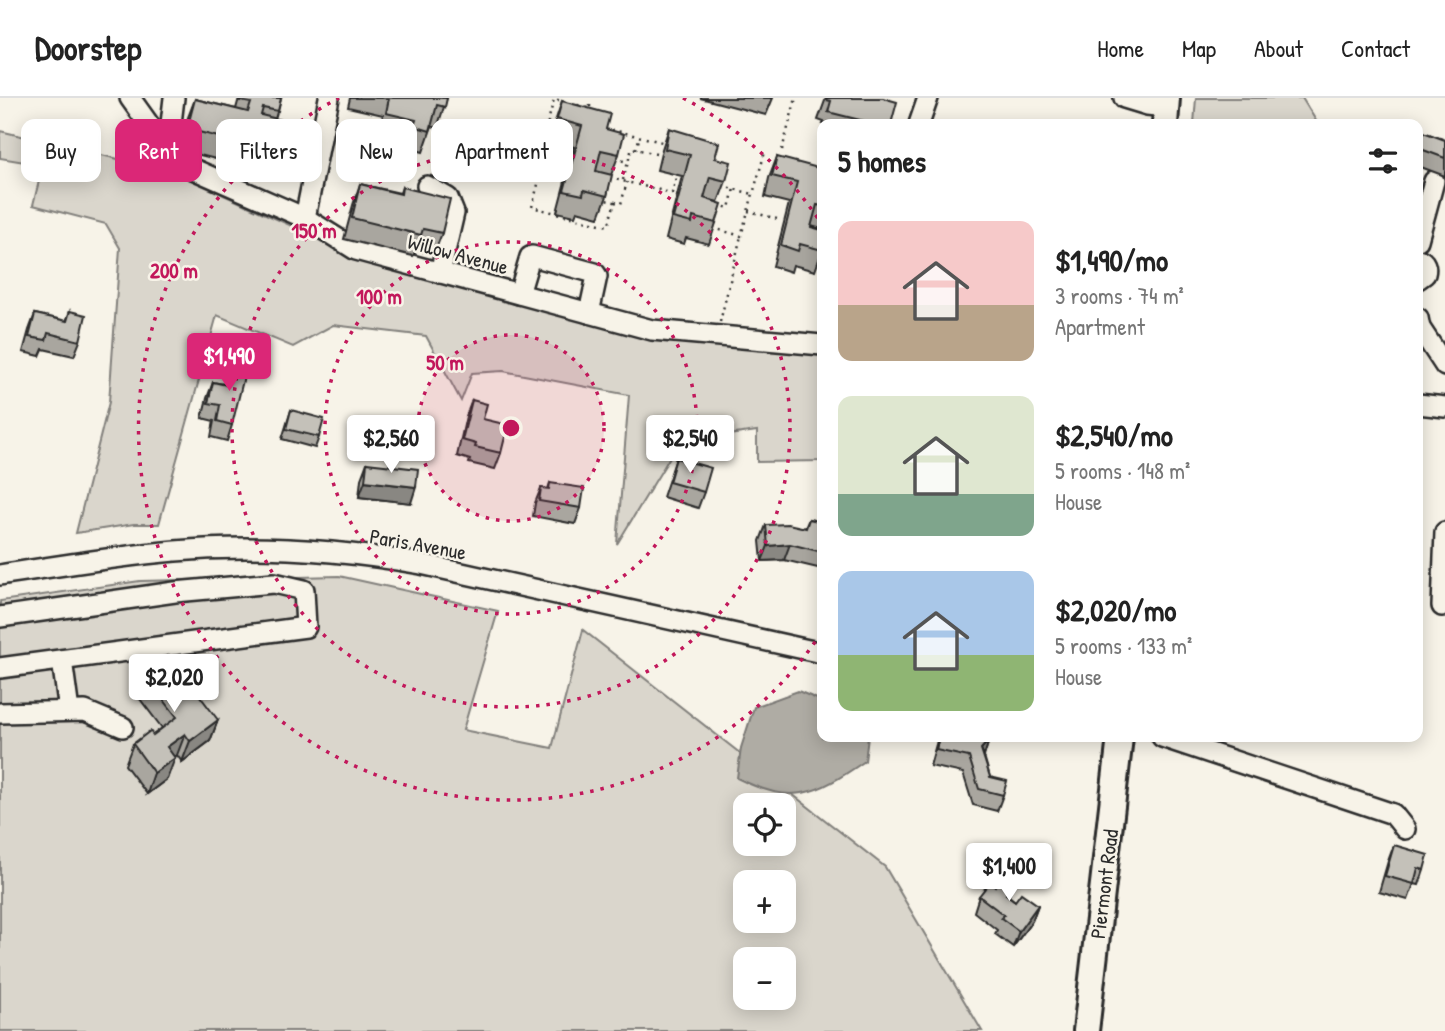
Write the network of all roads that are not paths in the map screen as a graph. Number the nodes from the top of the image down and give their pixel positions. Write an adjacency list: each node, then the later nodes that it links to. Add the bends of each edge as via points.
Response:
1 (130, 98): 7 (street, Willow Avenue)
2 (174, 98): 8 (street)
3 (329, 98): 13 (street)
4 (928, 98): 9 (street)
5 (1124, 98): 6 (street)
6 (1166, 110)
7 (146, 119)
8 (172, 119)
9 (921, 119)
10 (202, 173): 13 (street, Willow Avenue)
11 (1434, 181): 14 (street)
12 (427, 186): 15 (street, via 448,198 454,213)
13 (305, 218): 15 (street, Willow Avenue, via 356,250)
14 (1423, 228)
15 (440, 273): 16 (street, Willow Avenue)
16 (519, 294): 17 (street, Willow Avenue); 17 (street, via 532,256 595,273)
17 (589, 313): 19 (street, Willow Avenue, via 652,330)
18 (1423, 333): 20 (street)
19 (817, 345)
20 (1445, 366)
21 (1423, 405): 22 (street)
22 (1445, 407)
23 (1445, 532): 25 (street)
24 (0, 575): 27 (street, Paris Avenue, via 175,551 285,548 421,564)
25 (1442, 606)
26 (0, 617): 28 (street, via 274,583 304,590 306,627)
27 (817, 652)
28 (62, 660): 29 (street); 30 (street)
29 (0, 668)
30 (69, 711): 31 (street); 32 (street, via 85,711)
31 (0, 713)
32 (122, 727)
33 (1119, 742): 36 (main road, Piermont Road)
34 (1177, 742): 35 (street, via 1393,814)
35 (1405, 829)
36 (1086, 1031)

